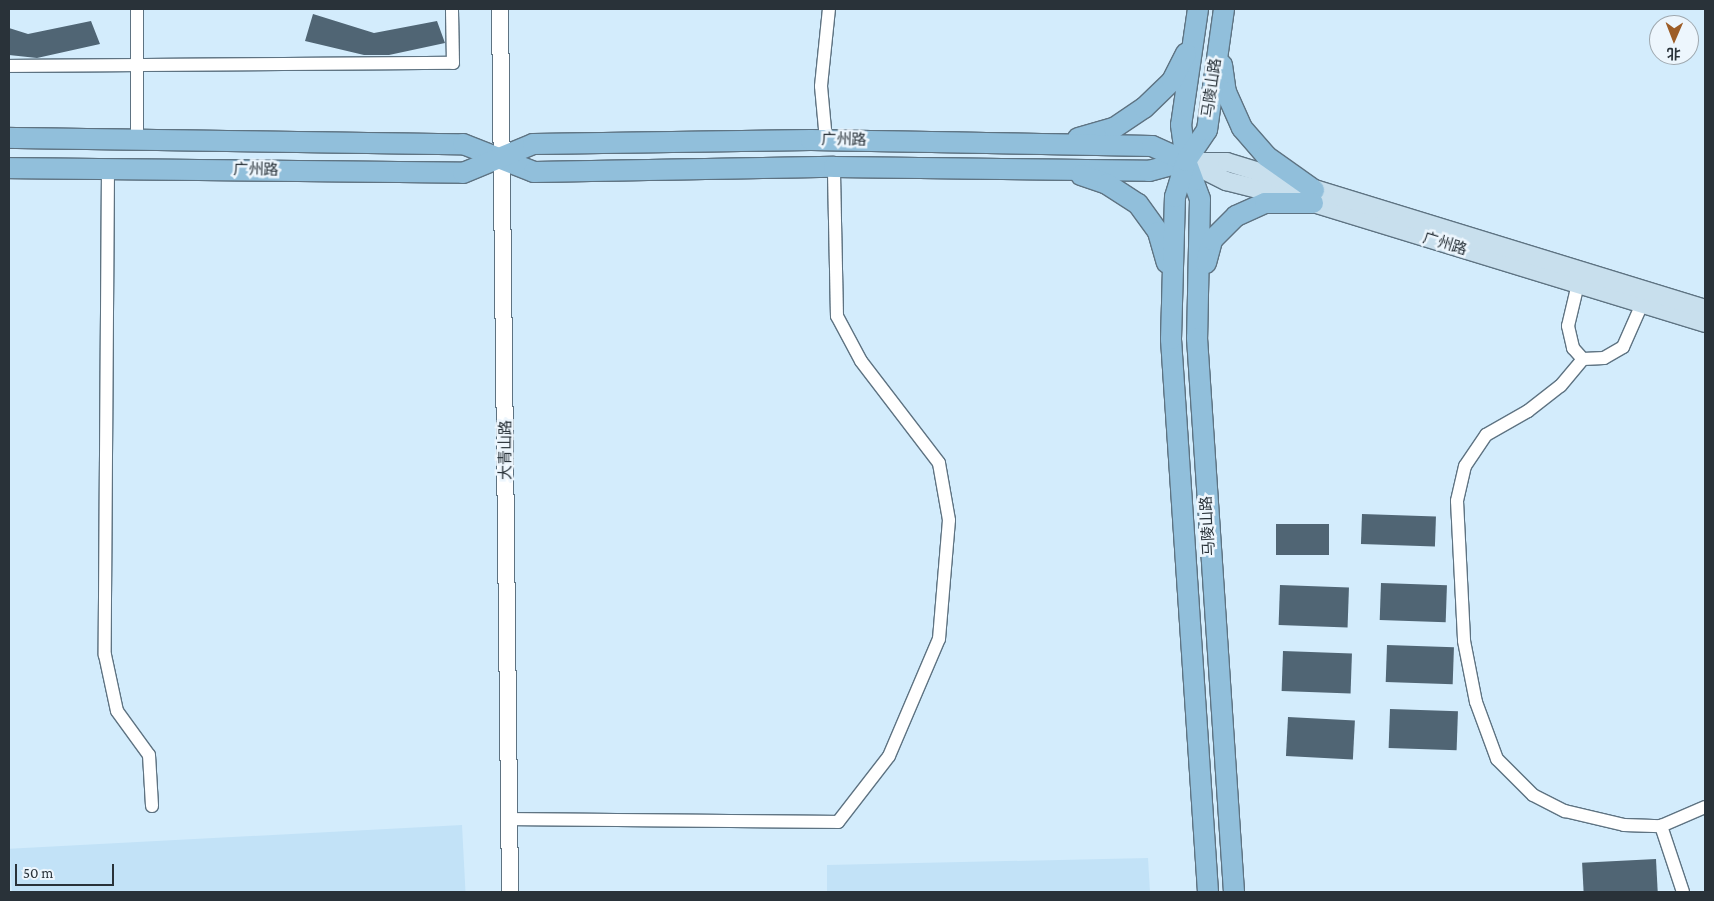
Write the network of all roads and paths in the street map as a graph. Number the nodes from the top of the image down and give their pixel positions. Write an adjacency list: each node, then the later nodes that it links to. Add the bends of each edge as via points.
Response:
1 (137, 9): 10 (street)
2 (452, 9): 10 (street, via 453,63)
3 (500, 9): 15 (street, 大青山路)
4 (829, 9): 13 (street, via 822,86)
5 (1198, 9): 8 (main road, 马陵山路)
6 (1224, 9): 7 (main road, 马陵山路)
7 (1219, 39): 16 (main road, 马陵山路, via 1206,130); 21 (main road, via 1226,92 1242,128 1266,156)
8 (1193, 40): 14 (main road, via 1172,81 1144,108 1114,128); 16 (main road, 马陵山路, via 1181,126)
9 (9, 66): 10 (street)
10 (137, 67): 12 (street)
11 (9, 138): 12 (main road, 广州路)
12 (137, 138): 15 (main road, 广州路, via 463,144)
13 (826, 140): 14 (main road, 广州路); 15 (main road, 广州路, via 533,144)
14 (1060, 143): 16 (main road, 广州路, via 1152,146)
15 (500, 157): 17 (main road, 广州路, via 534,172); 20 (main road, 广州路, via 463,173); 31 (street, 大青山路)
16 (1186, 162): 19 (main road, 广州路, via 1149,171); 21 (main road, 广州路, via 1226,181); 22 (main road, 马陵山路, via 1174,197); 24 (main road, 马陵山路, via 1200,199)
17 (834, 167): 19 (main road, 广州路); 31 (street, via 836,316 861,362 939,463 949,520 939,639 889,756 838,822)
18 (9, 168): 20 (main road, 广州路)
19 (1060, 168): 22 (main road, via 1107,184 1138,204 1158,232)
20 (108, 169): 29 (street, via 105,655 117,711 149,755)
21 (1314, 196): 23 (main road, 广州路); 24 (main road, via 1265,203 1236,216 1212,240); 26 (main road, 广州路)
22 (1172, 283): 34 (main road, 马陵山路, via 1172,359)
23 (1578, 284): 25 (main road, 广州路); 28 (street, via 1568,326 1572,348)
24 (1198, 291): 35 (main road, 马陵山路, via 1204,457)
25 (1642, 304): 27 (main road, 广州路); 28 (street, via 1623,347 1604,358)
26 (1705, 309)
27 (1705, 323)
28 (1583, 359): 32 (street, via 1534,406 1486,435 1466,466 1457,502 1464,641 1476,702 1497,759 1533,795 1565,811 1624,825)
29 (152, 806)
30 (1705, 807): 32 (street)
31 (509, 819): 33 (street, 大青山路)
32 (1661, 826): 36 (street)
33 (510, 892)
34 (1208, 892)
35 (1234, 892)
36 (1683, 892)

